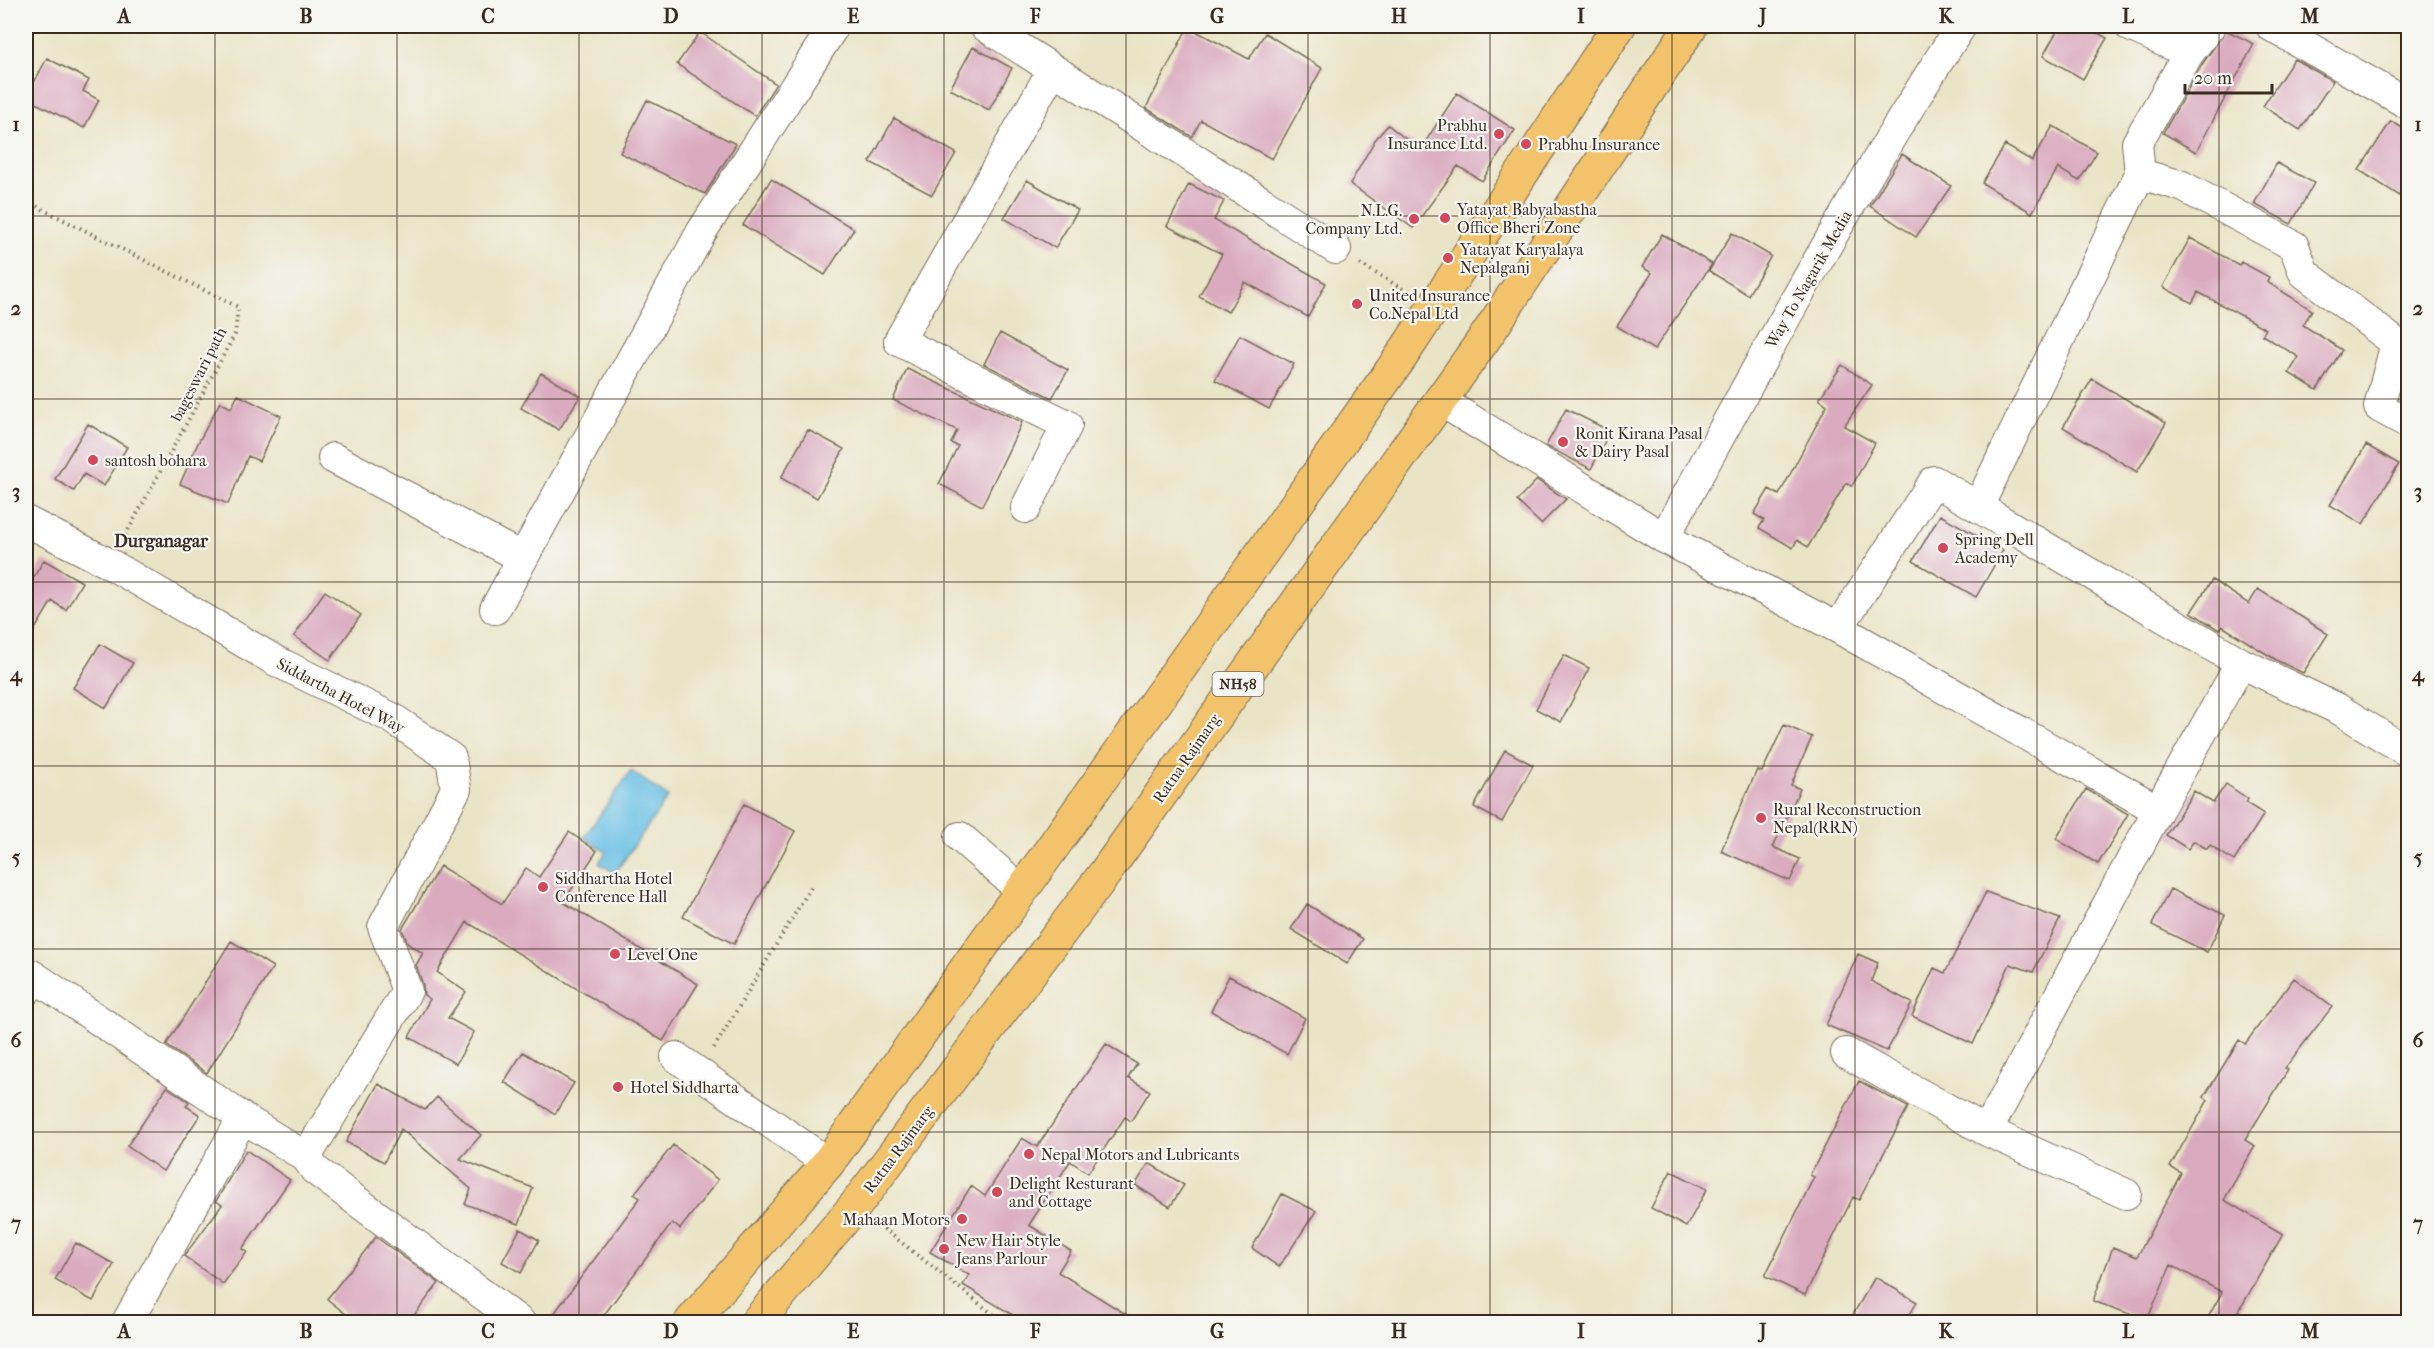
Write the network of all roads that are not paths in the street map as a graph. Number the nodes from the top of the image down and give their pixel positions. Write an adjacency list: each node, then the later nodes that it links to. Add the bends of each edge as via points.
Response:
1 (834, 26): 21 (street, via 702,231)
2 (985, 26): 10 (street)
3 (1618, 26): 28 (highway, via 1434,308)
4 (1691, 26): 14 (highway, Ratna Rajmarg / NH58, via 1489,332)
5 (1961, 26): 20 (street, Way To Nagarik Media, via 1790,307)
6 (2130, 26): 9 (street)
7 (2210, 26): 9 (street)
8 (2271, 26): 11 (street)
9 (2189, 54): 12 (street, via 2138,143)
10 (1053, 69): 13 (street); 18 (street, via 899,341 1067,425)
11 (2409, 104)
12 (2140, 174): 15 (street, via 2182,186 2294,246 2304,273 2396,343 2379,407); 17 (street)
13 (1336, 249)
14 (1439, 400): 20 (street); 40 (highway, Ratna Rajmarg / NH58, via 1105,873 855,1206)
15 (2409, 423)
16 (333, 458): 21 (street)
17 (1978, 507): 23 (street, via 1934,481); 24 (street)
18 (1026, 508)
19 (26, 520): 34 (street, Siddartha Hotel Way, via 276,661 392,718 451,758 456,789 383,927 406,991)
20 (1664, 538): 23 (street)
21 (523, 558): 22 (street)
22 (495, 609)
23 (1838, 628): 26 (street)
24 (2241, 663): 25 (street, via 2340,710); 26 (street)
25 (2409, 752)
26 (2157, 810): 33 (street)
27 (960, 837): 28 (street)
28 (1020, 890): 35 (highway)
29 (28, 983): 32 (street)
30 (1846, 1053): 33 (street)
31 (688, 1065): 35 (street)
32 (243, 1118): 34 (street); 37 (street)
33 (1987, 1131): 36 (street)
34 (306, 1157): 38 (street, via 315,1170)
35 (828, 1163): 39 (highway)
36 (2126, 1194)
37 (127, 1323)
38 (520, 1323)
39 (691, 1323)
40 (757, 1323)

